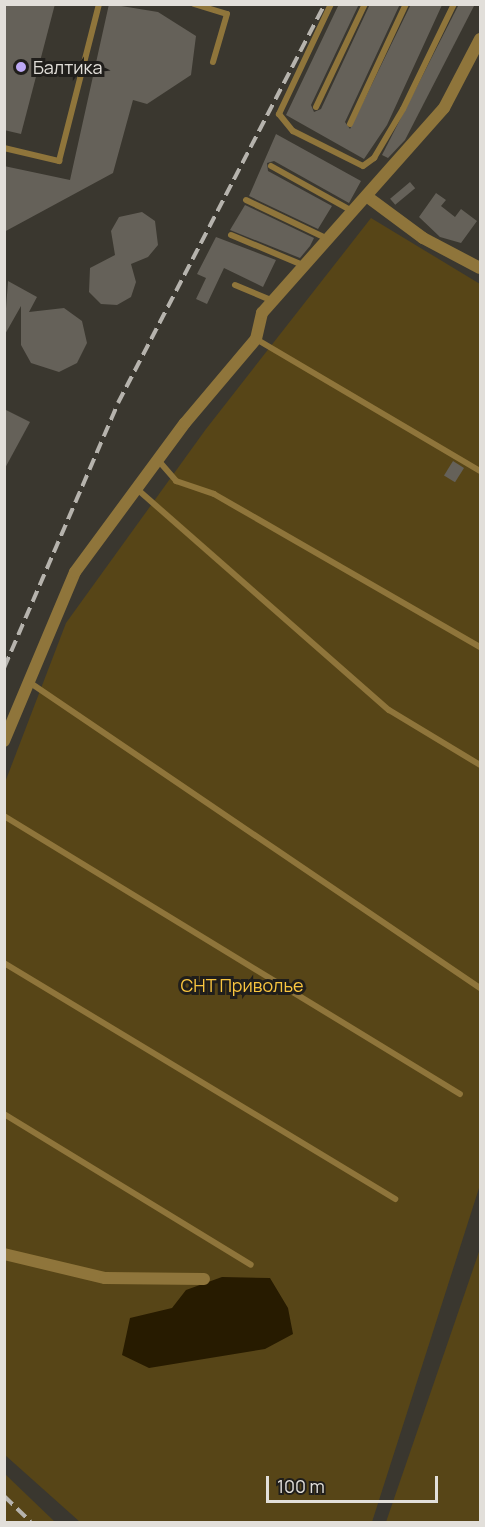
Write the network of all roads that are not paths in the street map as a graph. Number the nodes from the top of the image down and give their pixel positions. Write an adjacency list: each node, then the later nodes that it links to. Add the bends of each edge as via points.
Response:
1 (99, 4): 11 (lane, via 59,161)
2 (194, 4): 8 (lane, via 227,14)
3 (331, 4): 6 (lane, via 279,114 293,131 363,166 374,158 403,110)
4 (365, 4): 9 (lane)
5 (406, 4): 10 (lane)
6 (454, 4)
7 (480, 39): 13 (street, via 444,108)
8 (213, 62)
9 (316, 107)
10 (350, 124)
11 (4, 148)
12 (271, 166): 15 (lane)
13 (369, 198): 15 (street); 19 (street, via 423,238)
14 (246, 200): 17 (lane)
15 (356, 213): 17 (street)
16 (231, 236): 18 (lane)
17 (330, 240): 18 (street)
18 (305, 266): 21 (street)
19 (480, 268)
20 (235, 285): 21 (lane)
21 (273, 301): 22 (street, via 262,313)
22 (256, 339): 23 (street); 24 (lane)
23 (158, 460): 25 (street); 26 (lane, via 176,481 214,494)
24 (480, 471)
25 (137, 489): 27 (street, via 75,572); 29 (lane, via 389,710)
26 (480, 647)
27 (29, 682): 28 (street); 32 (lane)
28 (4, 741)
29 (480, 765)
30 (4, 816): 33 (lane)
31 (4, 963): 35 (lane)
32 (480, 988)
33 (460, 1094)
34 (4, 1114): 37 (lane)
35 (394, 1199)
36 (4, 1254): 38 (street, via 105,1278)
37 (251, 1265)
38 (204, 1279)

